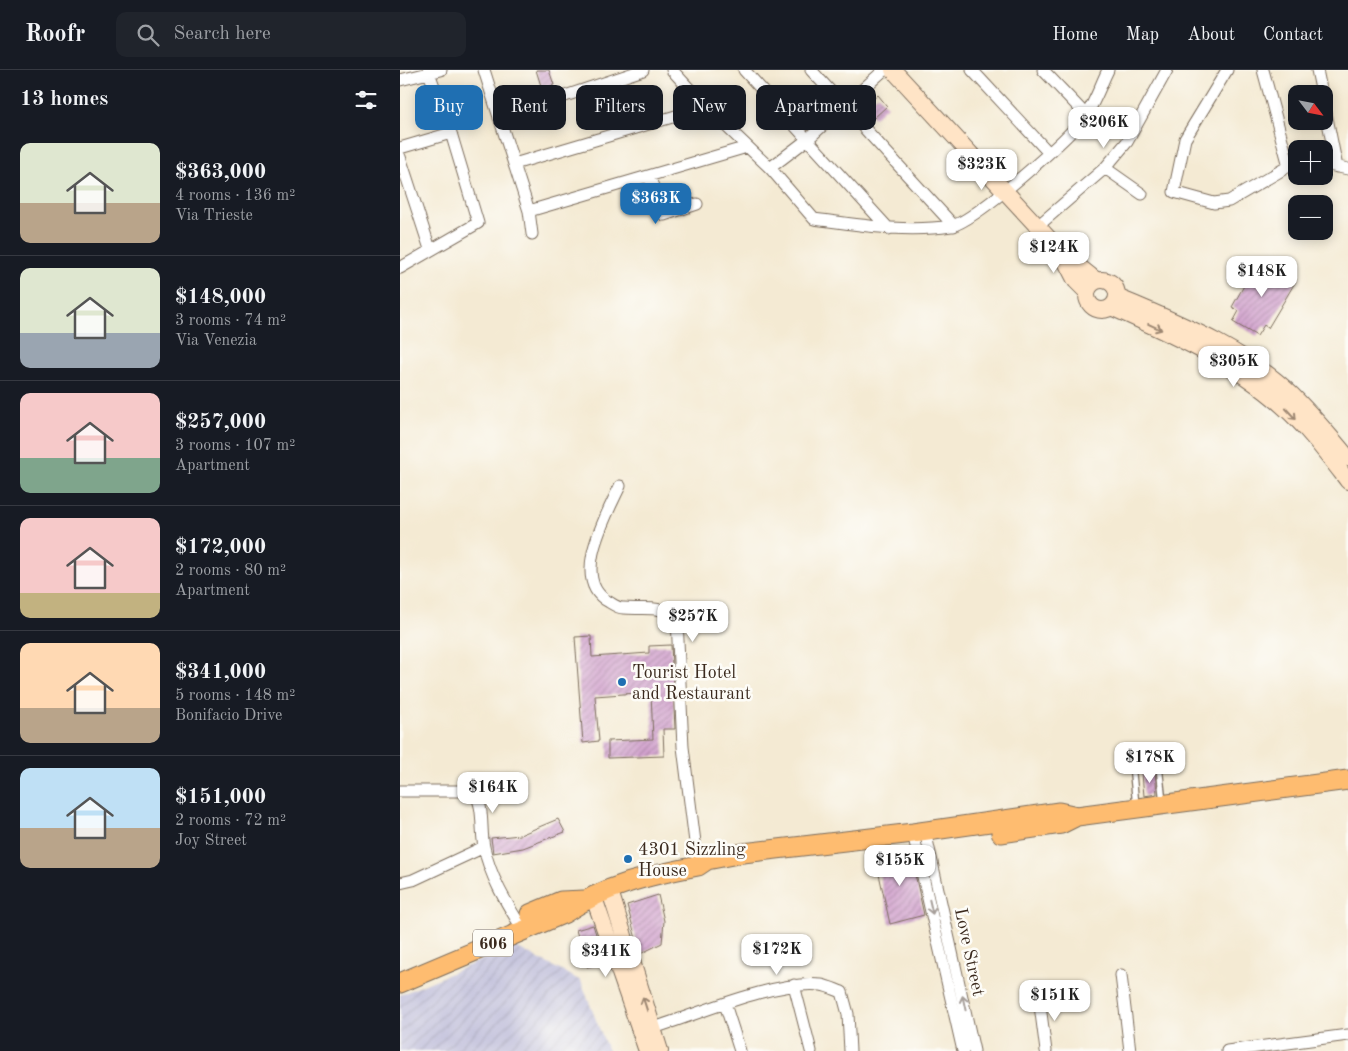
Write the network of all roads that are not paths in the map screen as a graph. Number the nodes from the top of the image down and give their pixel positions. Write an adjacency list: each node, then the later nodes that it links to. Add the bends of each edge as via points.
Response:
1 (441, 70): 16 (street)
2 (484, 70): 23 (street)
3 (643, 70): 22 (street)
4 (672, 70): 18 (street)
5 (744, 70): 32 (street)
6 (811, 70): 19 (street)
7 (884, 70): 20 (street)
8 (893, 70): 44 (street)
9 (972, 70): 35 (street)
10 (1043, 70): 24 (street)
11 (1108, 70): 24 (street)
12 (1166, 70): 41 (street, via 1127,142)
13 (1227, 70): 39 (street, via 1185,139 1174,192 1214,203 1230,201)
14 (1263, 70): 36 (street)
15 (1317, 70): 21 (street)
16 (429, 72): 17 (street); 31 (street)
17 (400, 80)
18 (685, 85)
19 (824, 85)
20 (867, 85)
21 (1320, 85)
22 (566, 96)
23 (493, 99)
24 (1086, 115): 35 (street)
25 (673, 118): 38 (street)
26 (503, 130): 38 (street)
27 (730, 130): 33 (street)
28 (818, 130): 32 (street)
29 (864, 130): 49 (street)
30 (1332, 130): 42 (street)
31 (451, 133): 34 (street); 52 (street, via 478,223)
32 (808, 139): 40 (street); 50 (street)
33 (747, 146): 40 (street); 43 (street)
34 (400, 148)
35 (1049, 152): 44 (street)
36 (1288, 152)
37 (400, 157): 52 (street)
38 (514, 164): 47 (street)
39 (1288, 167)
40 (770, 168): 50 (street, via 814,218)
41 (1105, 168): 45 (street); 48 (street)
42 (1343, 168)
43 (649, 176): 46 (street, via 664,215); 47 (street)
44 (1006, 190): 48 (street); 49 (street)
45 (1142, 194)
46 (697, 204)
47 (529, 211): 51 (street)
48 (1039, 225): 54 (street)
49 (954, 226): 50 (street)
50 (889, 229)
51 (532, 234)
52 (430, 249): 53 (street)
53 (400, 268)
54 (1092, 286): 55 (street, via 1111,284); 55 (street, via 1091,306 1101,310)
55 (1114, 302): 56 (street, via 1216,342 1260,369 1292,395); 57 (street, one-way to 57, via 1209,353 1251,380 1284,406)
56 (1348, 458)
57 (1348, 481)
58 (620, 486): 65 (street, via 590,564 590,581 600,598 620,608 667,610 677,619 683,748)
59 (1348, 780): 61 (main road, 606)
60 (400, 791): 64 (street, via 473,791 479,798)
61 (1163, 804): 62 (main road, 606); 62 (lane, via 1158,763 1150,756 1140,756 1132,764)
62 (1136, 808): 63 (main road, 606, via 1077,816 1059,812)
63 (920, 837): 65 (main road, 606, via 743,853 707,860); 83 (street, Love Street, one-way to 83); 84 (street, Love Street, one-way to 63)
64 (484, 847): 66 (street); 68 (street, via 499,889)
65 (698, 866): 67 (main road, 606)
66 (400, 883)
67 (595, 894): 68 (main road, 606, via 565,913); 76 (street)
68 (520, 925): 69 (main road, 606)
69 (448, 955): 70 (main road, 606); 72 (main road, 606)
70 (400, 970)
71 (1121, 975): 86 (street)
72 (400, 983)
73 (794, 985): 75 (street); 81 (street); 82 (street, via 822,985 842,992 848,1014)
74 (1039, 998): 85 (street)
75 (726, 1004): 76 (street); 80 (street)
76 (647, 1030): 78 (street); 79 (street)
77 (1348, 1035): 87 (street)
78 (647, 1051)
79 (660, 1051)
80 (740, 1051)
81 (811, 1051)
82 (850, 1051)
83 (963, 1051)
84 (974, 1051)
85 (1046, 1051)
86 (1130, 1051)
87 (1227, 1051)

